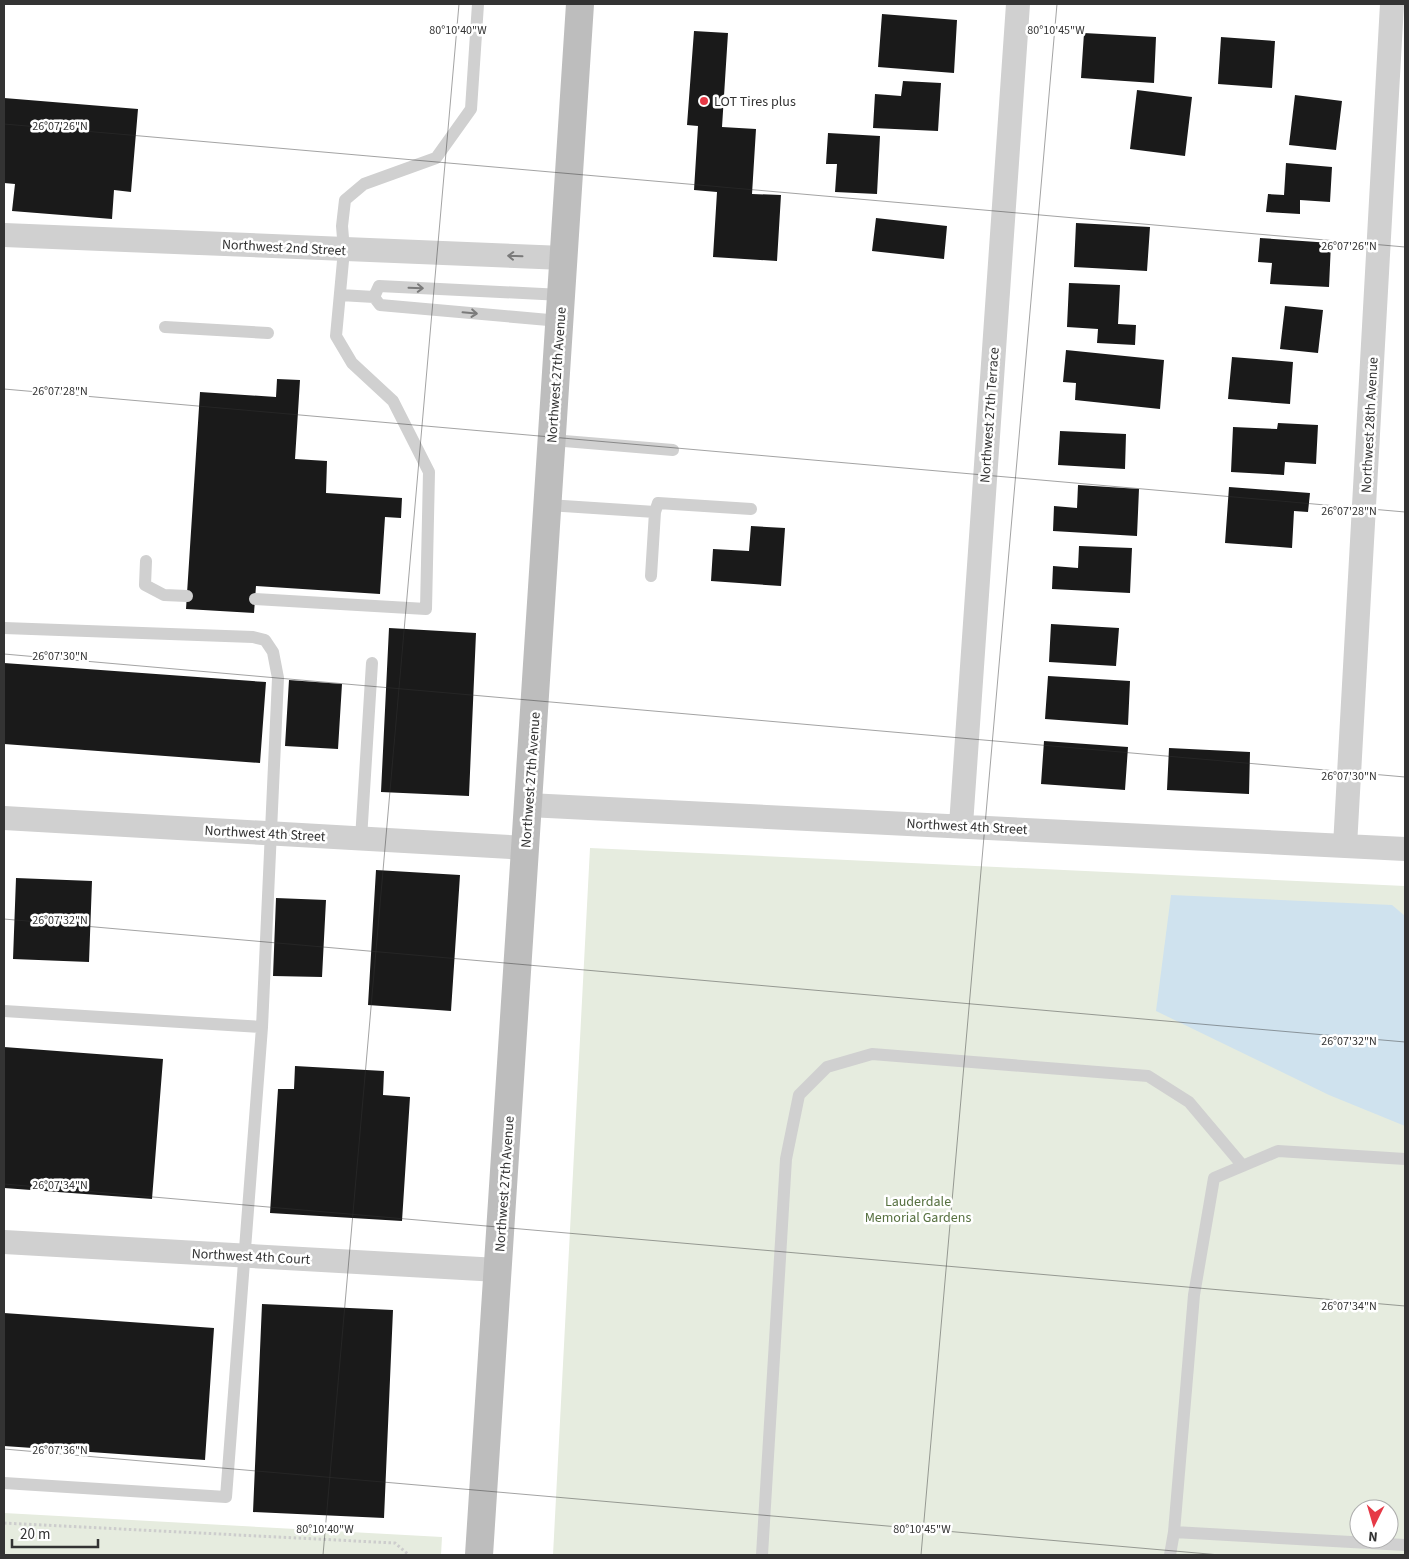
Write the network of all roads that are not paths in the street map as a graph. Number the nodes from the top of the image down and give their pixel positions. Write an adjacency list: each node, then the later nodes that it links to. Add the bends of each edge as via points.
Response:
1 (478, 4): 6 (lane, via 472,109 436,158 364,184 345,200)
2 (580, 4): 7 (street, Northwest 27th Avenue)
3 (1018, 4): 26 (street, Northwest 27th Terrace)
4 (1392, 4): 29 (street, Northwest 28th Avenue)
5 (4, 235): 6 (street, Northwest 2nd Street)
6 (344, 250): 7 (street, Northwest 2nd Street, one-way to 6); 8 (lane)
7 (564, 258): 10 (street, Northwest 27th Avenue)
8 (340, 295): 9 (lane); 21 (lane, via 336,336 352,364 392,401 429,472 426,609)
9 (374, 297): 10 (lane, one-way to 10, via 380,305); 10 (lane, one-way to 10, via 379,286)
10 (561, 308): 13 (street, Northwest 27th Avenue)
11 (165, 327): 12 (lane)
12 (268, 333)
13 (552, 440): 14 (lane); 15 (street, Northwest 27th Avenue)
14 (673, 450)
15 (548, 505): 17 (lane); 24 (street, Northwest 27th Avenue)
16 (751, 508): 17 (lane, via 658,503)
17 (655, 512): 19 (lane)
18 (146, 561): 20 (lane, via 145,585 164,595)
19 (651, 576)
20 (187, 596)
21 (255, 599)
22 (4, 628): 27 (lane, via 265,640 273,652 278,678)
23 (372, 663): 28 (lane)
24 (528, 805): 26 (street, Northwest 4th Street); 30 (street, Northwest 27th Avenue)
25 (4, 818): 27 (street, Northwest 4th Street)
26 (961, 825): 29 (street, Northwest 4th Street)
27 (272, 833): 28 (street, Northwest 4th Street); 33 (lane)
28 (361, 839): 30 (street, Northwest 4th Street)
29 (1345, 846): 31 (street, Northwest 4th Street)
30 (526, 848): 38 (street, Northwest 27th Avenue)
31 (1405, 849)
32 (4, 1011): 33 (lane)
33 (262, 1027): 37 (lane)
34 (1405, 1159): 35 (lane, via 1278,1151)
35 (1243, 1166): 40 (lane, via 1214,1178 1194,1295); 43 (lane, via 1189,1102 1148,1076 872,1054 827,1067 798,1094 786,1159)
36 (4, 1242): 37 (street, Northwest 4th Court)
37 (244, 1256): 38 (street, Northwest 4th Court); 39 (lane, via 226,1496)
38 (498, 1270): 42 (street, Northwest 27th Avenue)
39 (4, 1483)
40 (1174, 1532): 41 (lane); 44 (lane)
41 (1405, 1545)
42 (479, 1555)
43 (762, 1555)
44 (1170, 1555)

